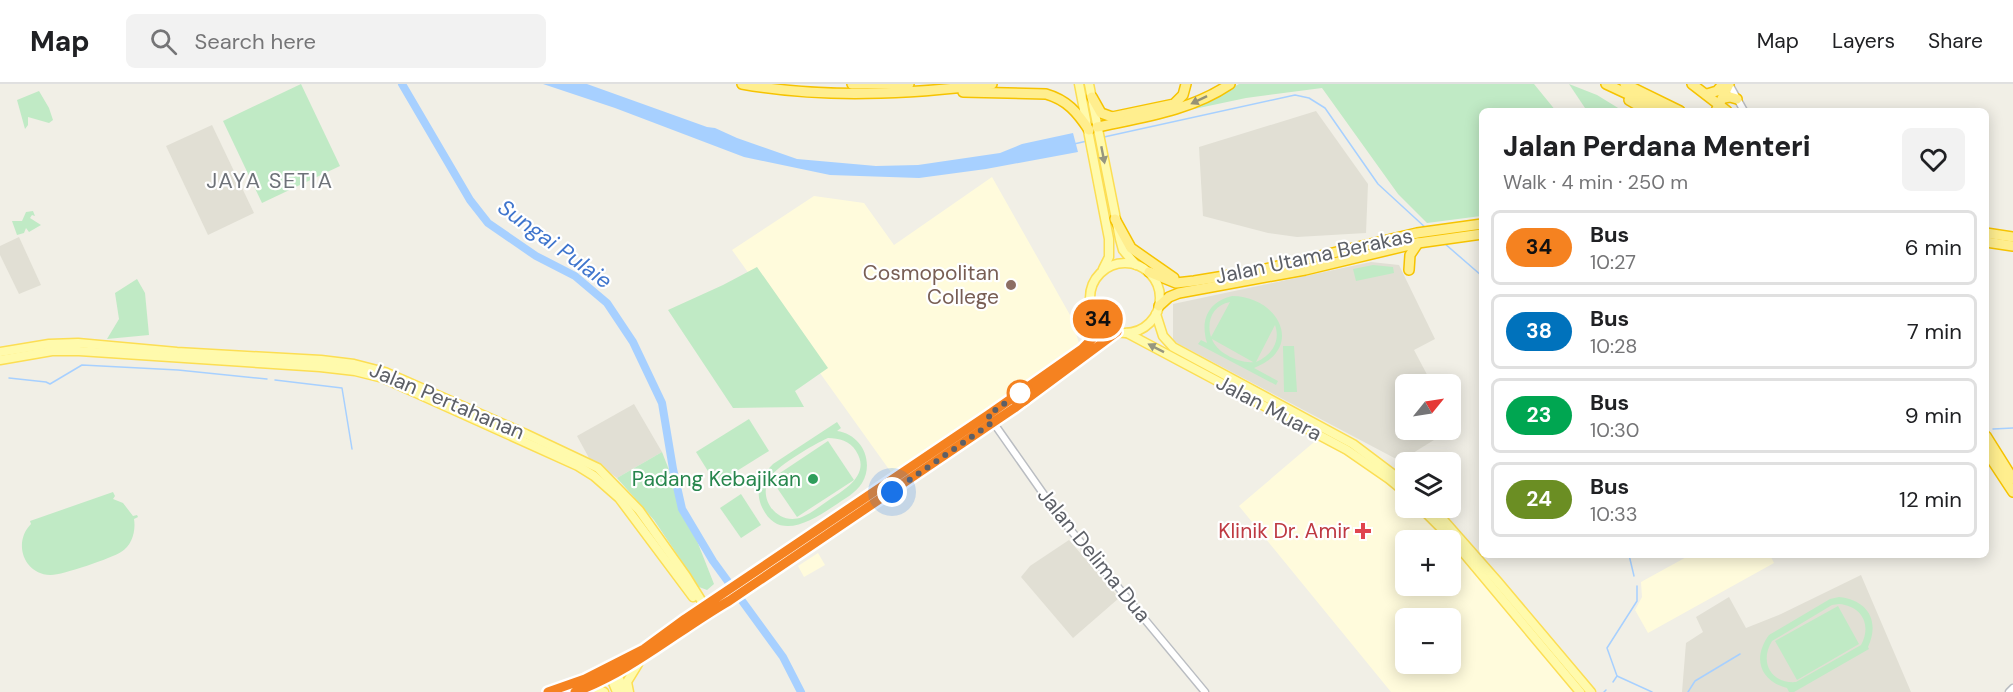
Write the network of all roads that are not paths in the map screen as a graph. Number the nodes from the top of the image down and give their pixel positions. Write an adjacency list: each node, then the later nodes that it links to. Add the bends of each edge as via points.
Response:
1 (742, 84): 15 (highway, via 837,93)
2 (852, 84): 3 (highway)
3 (909, 84)
4 (992, 84): 15 (highway)
5 (1079, 84): 24 (main road)
6 (1089, 84): 17 (main road)
7 (1186, 84): 17 (highway, via 1183,95 1174,104 1112,117 1101,113)
8 (1230, 84): 24 (highway, one-way to 24, via 1167,113)
9 (1599, 84): 20 (highway)
10 (1606, 84): 21 (highway)
11 (1625, 84): 22 (highway)
12 (1692, 84): 16 (highway)
13 (1723, 84): 16 (highway)
14 (1729, 84): 18 (street); 19 (highway)
15 (931, 92): 24 (highway, via 1046,94 1068,103)
16 (1707, 94): 19 (highway)
17 (1092, 97): 24 (main road)
18 (1737, 99): 19 (highway, via 1732,97); 23 (street)
19 (1720, 104)
20 (1642, 108)
21 (1658, 108)
22 (1674, 108)
23 (1742, 108)
24 (1093, 129): 25 (main road, one-way to 25); 40 (main road, via 1110,247)
25 (1115, 219): 38 (main road, via 1122,246); 42 (highway, via 1137,253 1175,278)
26 (1479, 225): 27 (highway, Jalan Utama Berakas)
27 (1445, 233): 28 (highway, Jalan Utama Berakas); 32 (highway, Jalan Utama Berakas)
28 (1479, 234)
29 (1989, 235): 30 (highway)
30 (2013, 235)
31 (1989, 236): 34 (highway)
32 (1419, 239): 35 (highway, Jalan Utama Berakas); 37 (highway, Jalan Utama Berakas); 39 (highway, via 1410,255)
33 (1989, 242): 34 (highway)
34 (2002, 244): 36 (highway)
35 (1360, 246): 37 (highway, via 1397,243); 42 (highway, Jalan Utama Berakas, via 1261,270)
36 (2013, 246)
37 (1401, 247): 43 (highway, Jalan Utama Berakas, via 1305,270 1179,293 1169,297)
38 (1137, 265): 40 (main road, via 1118,264); 41 (main road)
39 (1409, 270)
40 (1102, 272): 44 (main road, via 1091,291)
41 (1149, 272): 42 (highway, Jalan Utama Berakas, via 1176,283); 43 (main road, via 1158,285)
42 (1194, 281)
43 (1158, 310): 46 (main road, via 1146,326); 49 (main road, Jalan Muara, via 1163,336 1173,347)
44 (1096, 318): 45 (main road); 50 (main road, via 1096,332 1090,342)
45 (1117, 332): 46 (main road); 50 (main road)
46 (1127, 333): 51 (main road, Jalan Muara, one-way to 46)
47 (0, 352): 54 (main road, Jalan Pertahanan, via 78,344 354,364 424,388)
48 (0, 360): 54 (main road, Jalan Pertahanan, via 52,351 79,351 355,371 383,378)
49 (1290, 411): 51 (main road); 57 (main road, Jalan Muara, via 1353,444)
50 (991, 419): 64 (main road); 75 (street, Jalan Delima Dua, via 1059,516)
51 (1318, 434): 59 (main road, Jalan Muara)
52 (1989, 435): 56 (highway)
53 (1989, 441): 56 (highway)
54 (564, 456): 63 (main road, Jalan Pertahanan, via 598,468 639,510)
55 (1989, 456): 60 (highway)
56 (2003, 464): 58 (highway)
57 (1395, 476)
58 (2013, 479)
59 (1395, 484)
60 (2013, 492)
61 (1432, 518): 76 (main road)
62 (1442, 518): 77 (main road)
63 (682, 576): 64 (main road, via 702,595); 65 (main road, Jalan Pertahanan); 66 (main road, via 690,600)
64 (724, 597): 65 (main road)
65 (705, 611): 66 (main road); 67 (main road)
66 (685, 619): 68 (main road)
67 (642, 659): 68 (main road); 74 (main road, via 631,672)
68 (612, 671): 70 (main road); 71 (main road); 73 (main road); 74 (main road)
69 (2013, 688): 78 (street)
70 (576, 691): 72 (main road)
71 (548, 692)
72 (604, 692)
73 (617, 692)
74 (627, 692)
75 (1205, 692)
76 (1580, 692)
77 (1591, 692)
78 (2008, 692)

